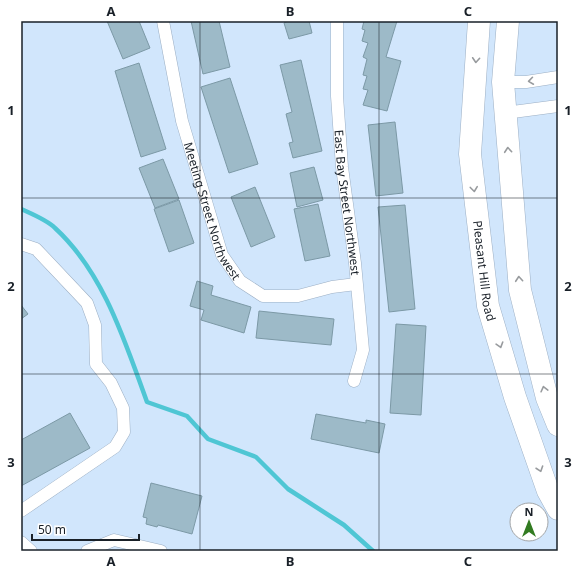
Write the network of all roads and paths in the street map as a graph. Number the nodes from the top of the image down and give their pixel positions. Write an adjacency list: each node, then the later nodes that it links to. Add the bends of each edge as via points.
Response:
1 (163, 21): 10 (street, Meeting Street Northwest, via 182,121 222,254 240,281 262,296 298,296)
2 (337, 21): 10 (street, East Bay Street Northwest, via 337,96 342,167)
3 (479, 21): 14 (highway, Pleasant Hill Road, one-way to 14, via 470,154 488,306 525,426 548,491)
4 (508, 21): 6 (highway)
5 (558, 76): 6 (street, one-way to 6, via 526,82)
6 (503, 82): 8 (highway)
7 (558, 106): 8 (street)
8 (505, 113): 12 (highway, one-way to 8, via 547,398 520,290)
9 (21, 244): 13 (street, via 36,249 87,303 95,325 96,364 111,383 123,408 124,432 115,447)
10 (356, 284): 11 (street, East Bay Street Northwest, via 363,350)
11 (354, 381)
12 (558, 425)
13 (21, 510)
14 (558, 510)
15 (21, 542): 16 (street)
16 (32, 551)
17 (87, 551): 18 (street, via 114,540)
18 (161, 551)

